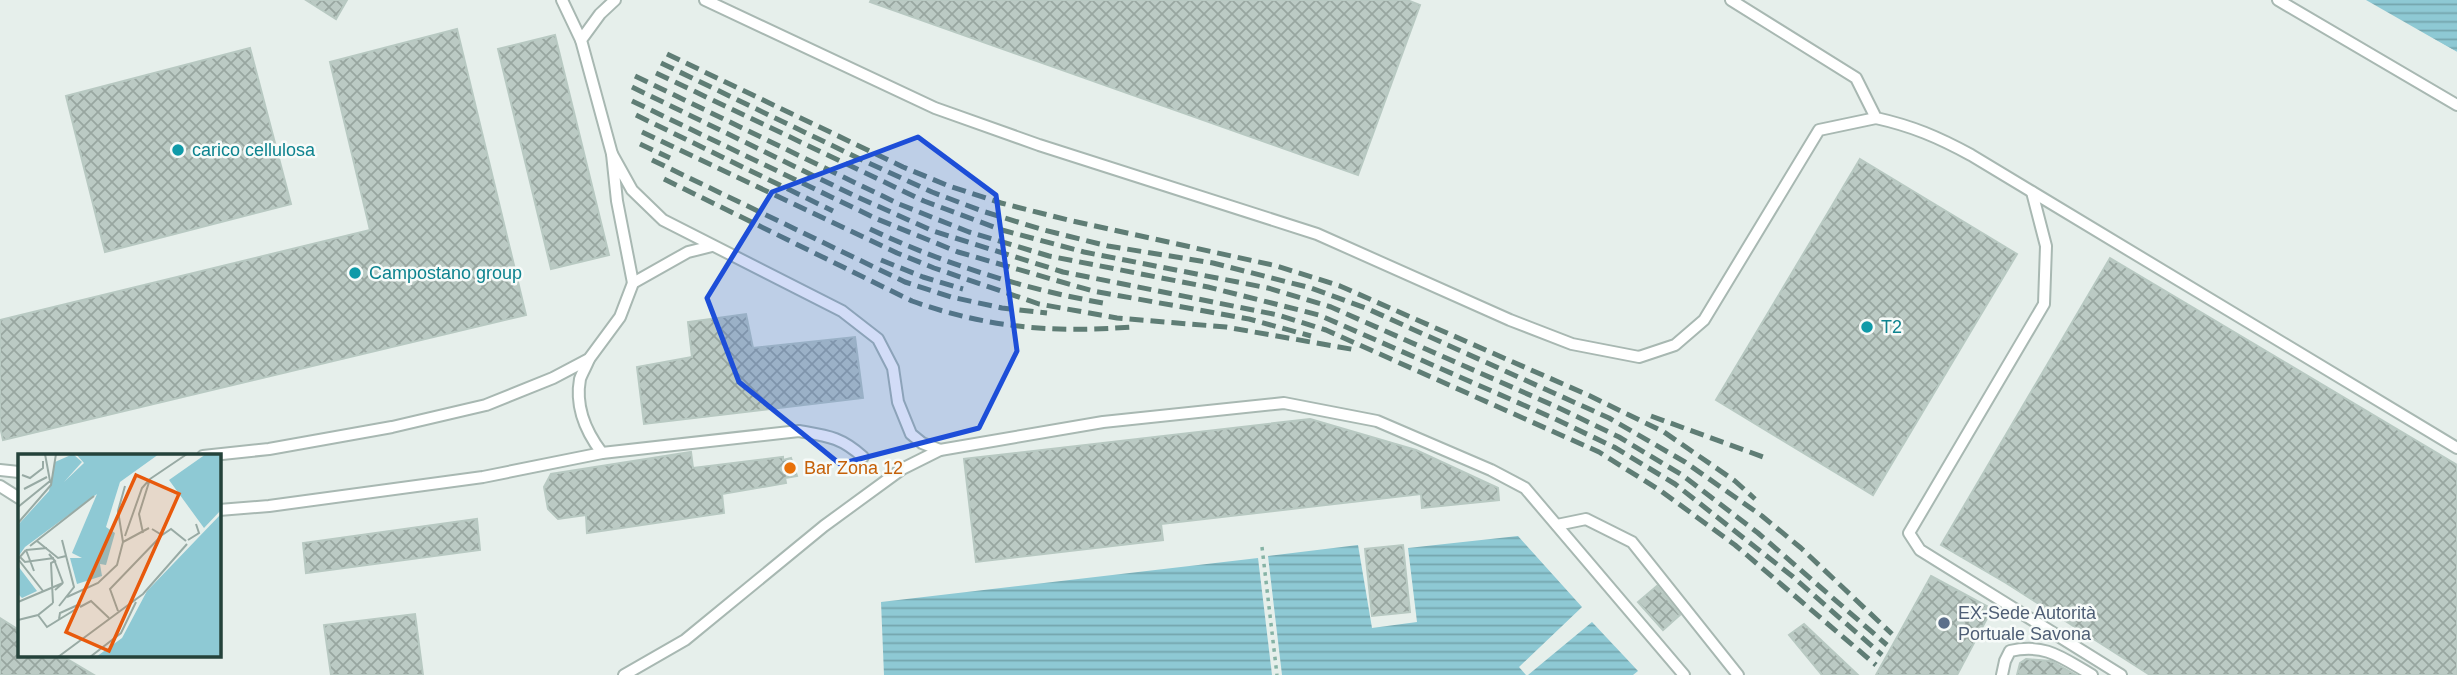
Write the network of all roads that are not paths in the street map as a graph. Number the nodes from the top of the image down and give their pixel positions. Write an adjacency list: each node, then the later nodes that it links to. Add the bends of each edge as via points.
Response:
1 (562, 0): 6 (lane)
2 (615, 0): 6 (lane)
3 (705, 0): 8 (lane, via 934,108 1317,234 1572,344 1639,357 1675,345 1704,320 1819,130)
4 (1731, 0): 8 (lane, via 1856,78)
5 (2278, 0): 7 (lane)
6 (581, 40): 9 (lane)
7 (2457, 105)
8 (1876, 118): 10 (lane, via 1932,134)
9 (612, 154): 11 (lane, via 632,190 663,220); 12 (lane)
10 (2032, 191): 14 (lane); 30 (lane, via 2046,246 2044,304 1909,533 1920,550)
11 (712, 246): 12 (lane, via 688,252); 15 (lane, via 842,311 878,339 893,368 898,402 911,434)
12 (633, 284): 13 (lane, via 620,317)
13 (590, 359): 16 (lane, via 580,379 580,410 589,436); 17 (lane, via 486,405 391,427)
14 (2457, 447)
15 (940, 450): 24 (lane, via 1103,422 1284,403 1377,421 1491,470 1525,488); 25 (lane, via 890,477 685,640)
16 (602, 453): 18 (lane, via 799,431 847,443); 23 (lane, via 483,477)
17 (220, 454)
18 (863, 457)
19 (0, 470): 20 (lane)
20 (18, 472)
21 (0, 486): 22 (lane)
22 (18, 497)
23 (220, 510)
24 (1556, 525): 26 (lane); 27 (lane, via 1586,519 1632,542)
25 (624, 675)
26 (1684, 675)
27 (1738, 675)
28 (2002, 675): 29 (lane, via 2010,651 2029,647 2054,653)
29 (2092, 675)
30 (2121, 675)

